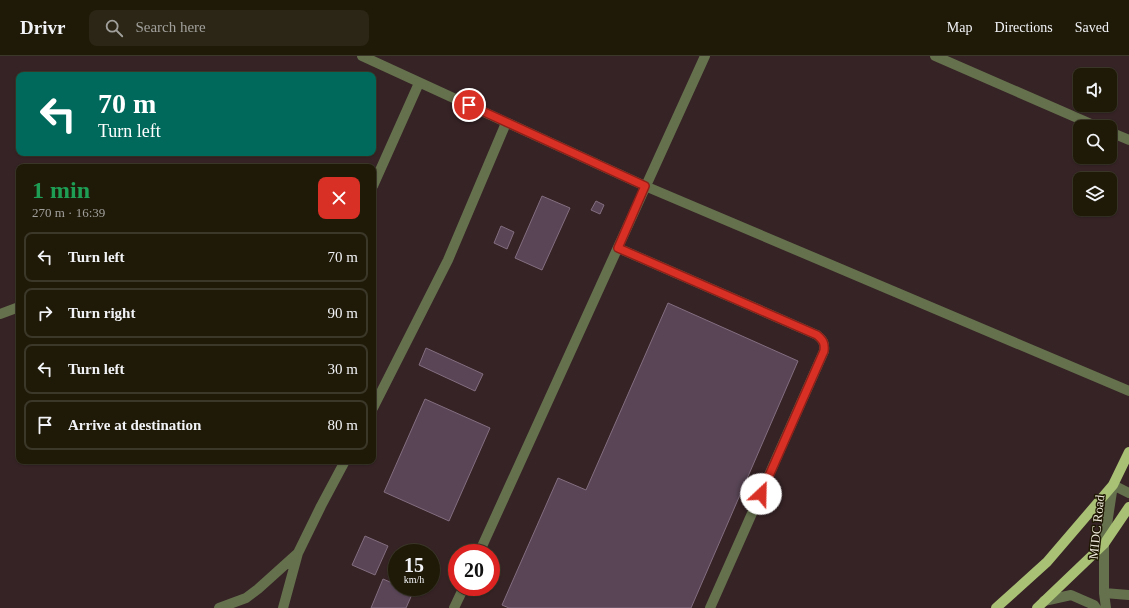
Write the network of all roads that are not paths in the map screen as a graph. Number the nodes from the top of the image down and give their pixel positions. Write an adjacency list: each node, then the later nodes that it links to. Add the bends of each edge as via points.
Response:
1 (362, 56): 4 (street)
2 (705, 56): 10 (street)
3 (935, 56): 5 (street)
4 (419, 82): 6 (street); 9 (street)
5 (1082, 120)
6 (506, 123): 10 (street); 15 (street, via 448,260)
7 (1117, 135): 8 (street)
8 (1129, 140)
9 (376, 179)
10 (645, 186): 11 (street); 14 (street)
11 (618, 248): 21 (street); 31 (street, via 817,335 823,340 824,351)
12 (16, 308): 13 (street)
13 (0, 314)
14 (1129, 391)
15 (376, 402)
16 (1129, 452): 18 (main road, MIDC Road)
17 (343, 464): 23 (street)
18 (1113, 485): 19 (street); 22 (street, MIDC Road); 32 (main road, via 1047,562)
19 (1129, 493)
20 (1129, 507): 22 (main road)
21 (483, 544)
22 (1104, 544): 24 (street, MIDC Road); 27 (main road)
23 (298, 553): 28 (street, via 246,598); 29 (street)
24 (1104, 593): 25 (street); 35 (street, MIDC Road)
25 (1129, 595)
26 (460, 596): 30 (street)
27 (1044, 601): 33 (main road); 34 (street, via 1071,595)
28 (219, 608)
29 (283, 608)
30 (454, 608)
31 (710, 608)
32 (996, 608)
33 (1036, 608)
34 (1096, 608)
35 (1106, 608)

